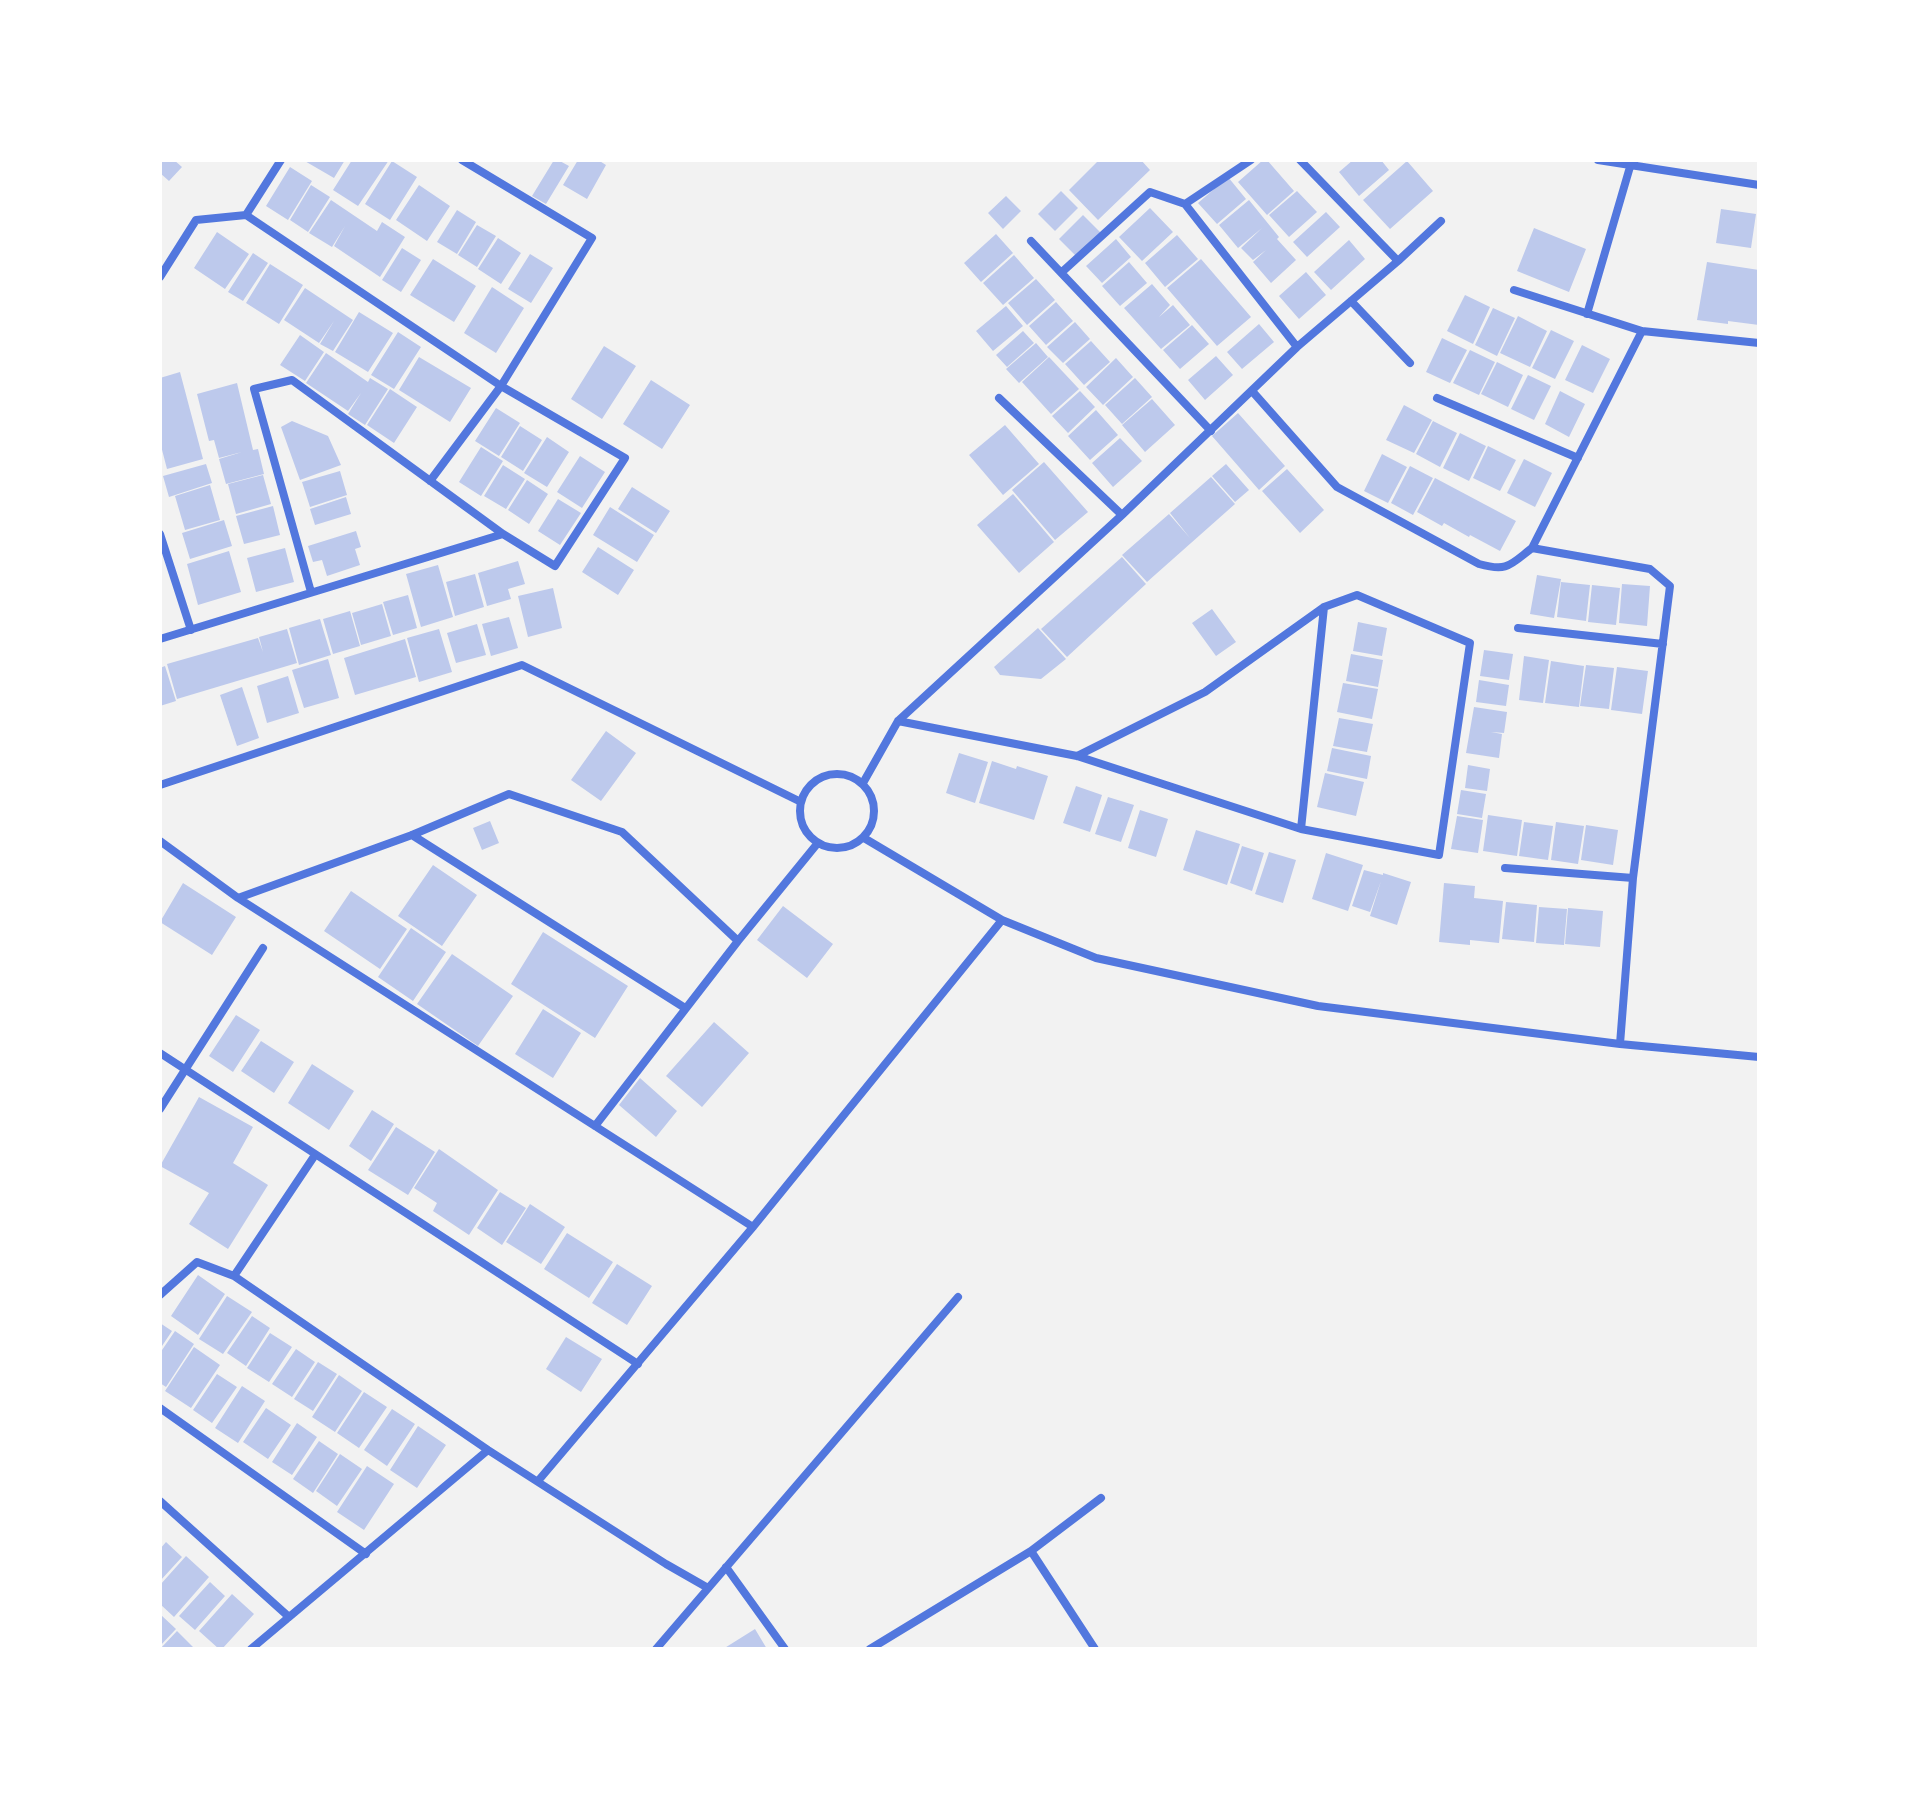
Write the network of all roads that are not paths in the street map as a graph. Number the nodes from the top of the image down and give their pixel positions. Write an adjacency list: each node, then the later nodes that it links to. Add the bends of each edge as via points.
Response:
1 (281, 160): 9 (street)
2 (462, 160): 22 (street, via 592,238)
3 (1251, 160): 8 (street)
4 (1300, 160): 12 (street)
5 (1598, 160): 6 (street)
6 (1632, 163): 7 (street); 17 (street)
7 (1759, 185)
8 (1185, 204): 13 (street, via 1150,192); 20 (street)
9 (246, 215): 14 (street, via 196,220); 22 (street)
10 (1441, 221): 12 (street)
11 (1031, 241): 13 (street)
12 (1398, 261): 16 (street)
13 (1062, 272): 26 (street)
14 (160, 277)
15 (1514, 290): 17 (street)
16 (1351, 301): 20 (street); 21 (street)
17 (1587, 314): 18 (street)
18 (1642, 331): 19 (street); 27 (street)
19 (1759, 343)
20 (1297, 347): 23 (street)
21 (1410, 363)
22 (501, 386): 28 (street); 31 (street, via 625,458 555,566)
23 (1252, 391): 26 (street); 32 (street, via 1337,487 1479,564 1505,568)
24 (999, 398): 29 (street)
25 (1437, 398): 27 (street)
26 (1211, 431): 29 (street)
27 (1578, 458): 32 (street)
28 (430, 481): 31 (street); 33 (street, via 292,380 254,389)
29 (1122, 515): 39 (street)
30 (160, 534): 36 (street)
31 (503, 534): 33 (street)
32 (1532, 548): 38 (street, via 1650,569 1670,586)
33 (311, 592): 36 (street)
34 (1324, 607): 40 (street, via 1205,692); 44 (street); 44 (street, via 1357,595 1470,643 1439,855)
35 (1518, 628): 38 (street)
36 (191, 630): 37 (street)
37 (160, 639)
38 (1663, 644): 50 (street)
39 (898, 721): 40 (street); 41 (street)
40 (1077, 756): 44 (street)
41 (863, 783): 43 (street, via 839,773 826,775 806,790); 46 (street, via 875,816)
42 (160, 785): 43 (street, via 522,665)
43 (801, 802): 48 (street, via 802,826)
44 (1301, 829)
45 (412, 835): 51 (street); 53 (street, via 509,794 523,798 622,832); 55 (street)
46 (864, 838): 48 (street, via 842,849); 52 (street)
47 (160, 841): 51 (street)
48 (817, 844): 53 (street)
49 (1505, 868): 50 (street)
50 (1633, 878): 56 (street)
51 (238, 898): 61 (street)
52 (1002, 920): 56 (street, via 1096,958 1318,1006); 63 (street)
53 (738, 941): 55 (street)
54 (263, 948): 59 (street)
55 (685, 1008): 61 (street)
56 (1620, 1044): 58 (street)
57 (160, 1053): 59 (street)
58 (1759, 1057)
59 (186, 1069): 60 (street); 62 (street)
60 (160, 1109)
61 (595, 1126): 63 (street)
62 (315, 1155): 64 (street); 67 (street)
63 (753, 1227): 67 (street)
64 (234, 1276): 65 (street, via 197,1262); 69 (street)
65 (160, 1295)
66 (958, 1297): 75 (street)
67 (638, 1364): 70 (street)
68 (160, 1408): 74 (street)
69 (488, 1450): 70 (street); 74 (street)
70 (538, 1481): 76 (street)
71 (1101, 1498): 73 (street)
72 (160, 1501): 77 (street)
73 (1031, 1551): 81 (street); 82 (street)
74 (366, 1554): 77 (street)
75 (726, 1567): 76 (street); 80 (street)
76 (708, 1588): 79 (street)
77 (289, 1617): 78 (street)
78 (251, 1649)
79 (656, 1649)
80 (785, 1649)
81 (870, 1649)
82 (1095, 1649)

